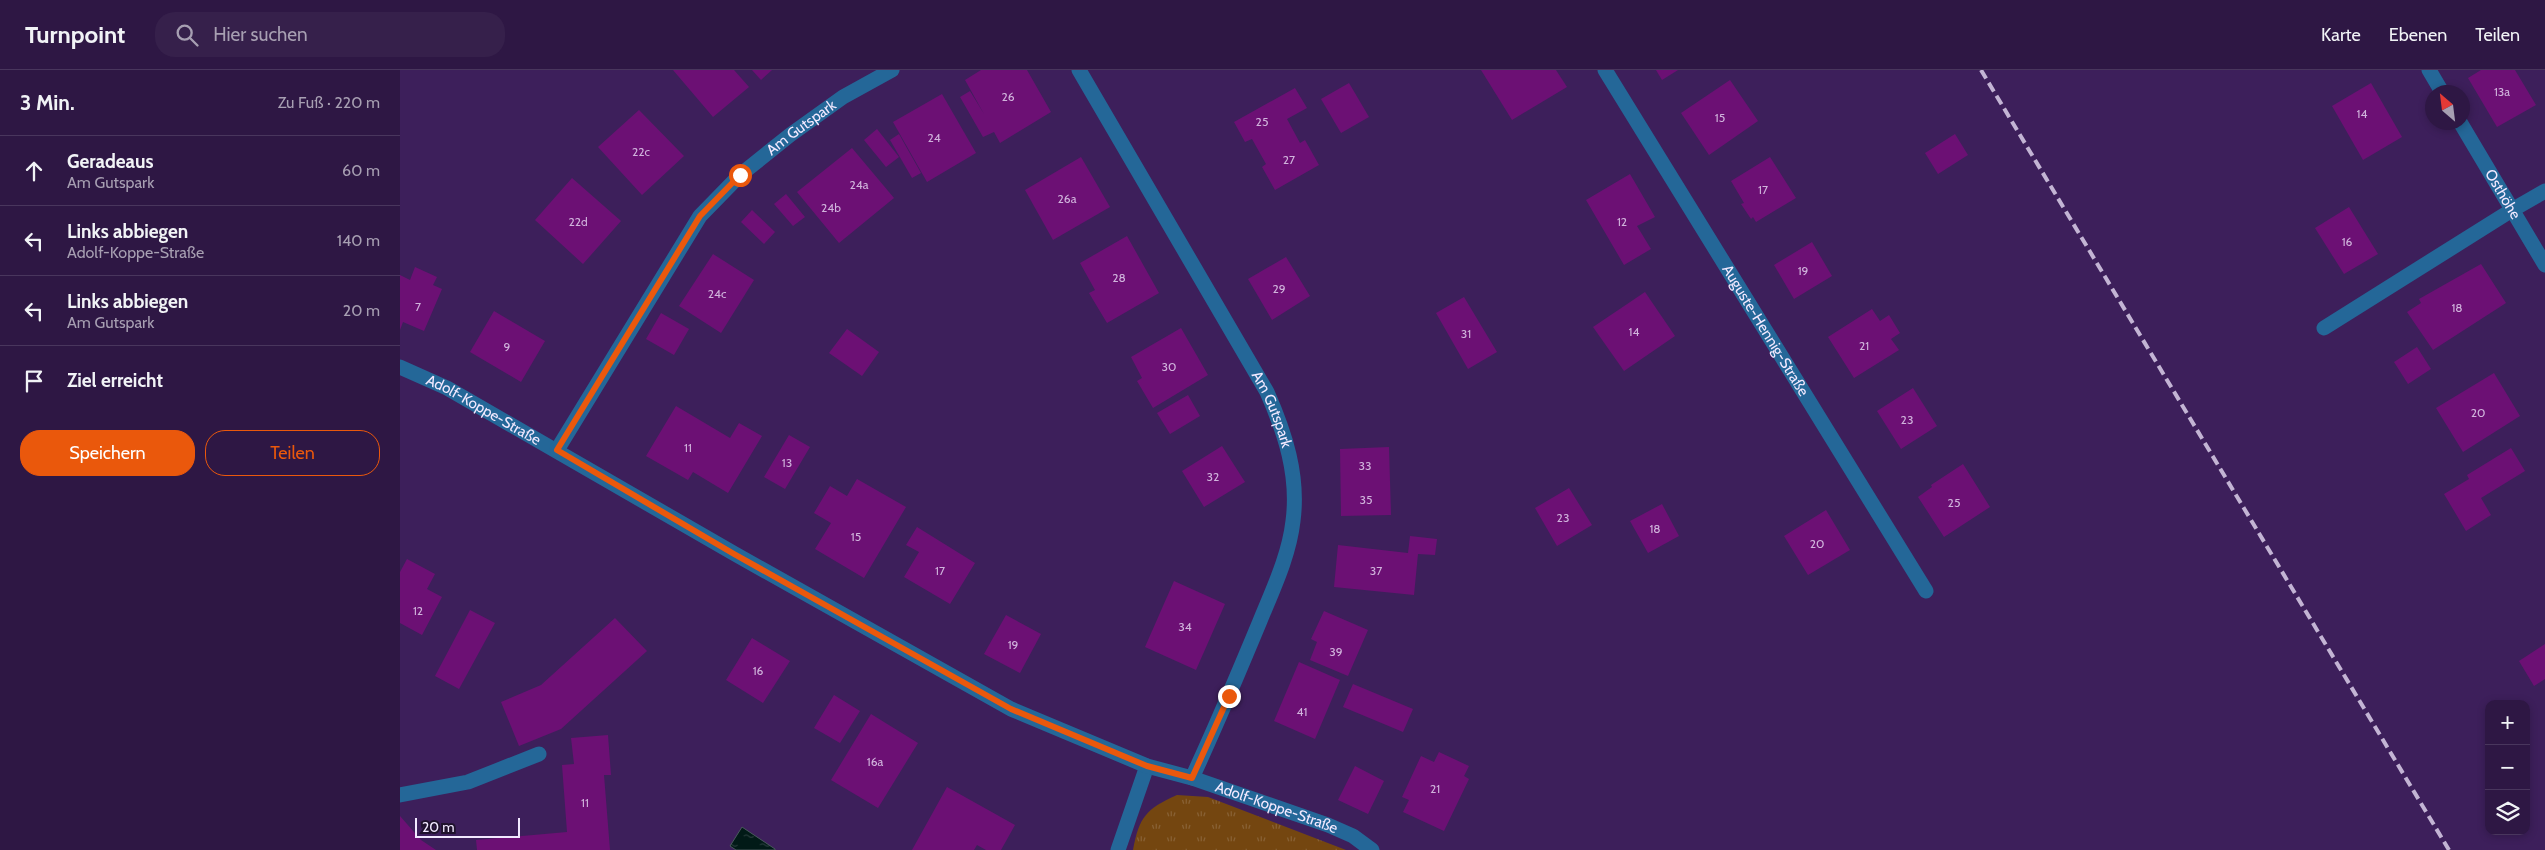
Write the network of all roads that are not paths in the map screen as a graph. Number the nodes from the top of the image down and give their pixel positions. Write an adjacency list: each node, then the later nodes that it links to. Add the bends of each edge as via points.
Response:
1 (892, 70): 12 (street, Am Gutspark, via 843,97 790,135 740,175 700,216)
2 (1079, 70): 16 (street, Am Gutspark, via 1267,392 1286,439 1292,468 1293,521 1285,555 1229,696)
3 (1606, 70): 13 (street, Auguste-Hennig-Straße)
4 (2429, 70): 5 (street)
5 (2438, 85)
6 (2465, 130): 8 (street, Osthöhe)
7 (2545, 191): 8 (street)
8 (2512, 210): 9 (street, Osthöhe); 10 (street)
9 (2545, 265)
10 (2324, 328)
11 (400, 367): 12 (street, Adolf-Koppe-Straße, via 447,388)
12 (557, 450): 15 (street, Adolf-Koppe-Straße, via 734,554 1011,709)
13 (1926, 591)
14 (539, 754): 17 (street, via 468,782)
15 (1147, 766): 16 (street, Adolf-Koppe-Straße); 18 (street)
16 (1192, 778): 19 (street, Adolf-Koppe-Straße, via 1328,825)
17 (400, 795)
18 (1118, 850)
19 (1372, 850)

